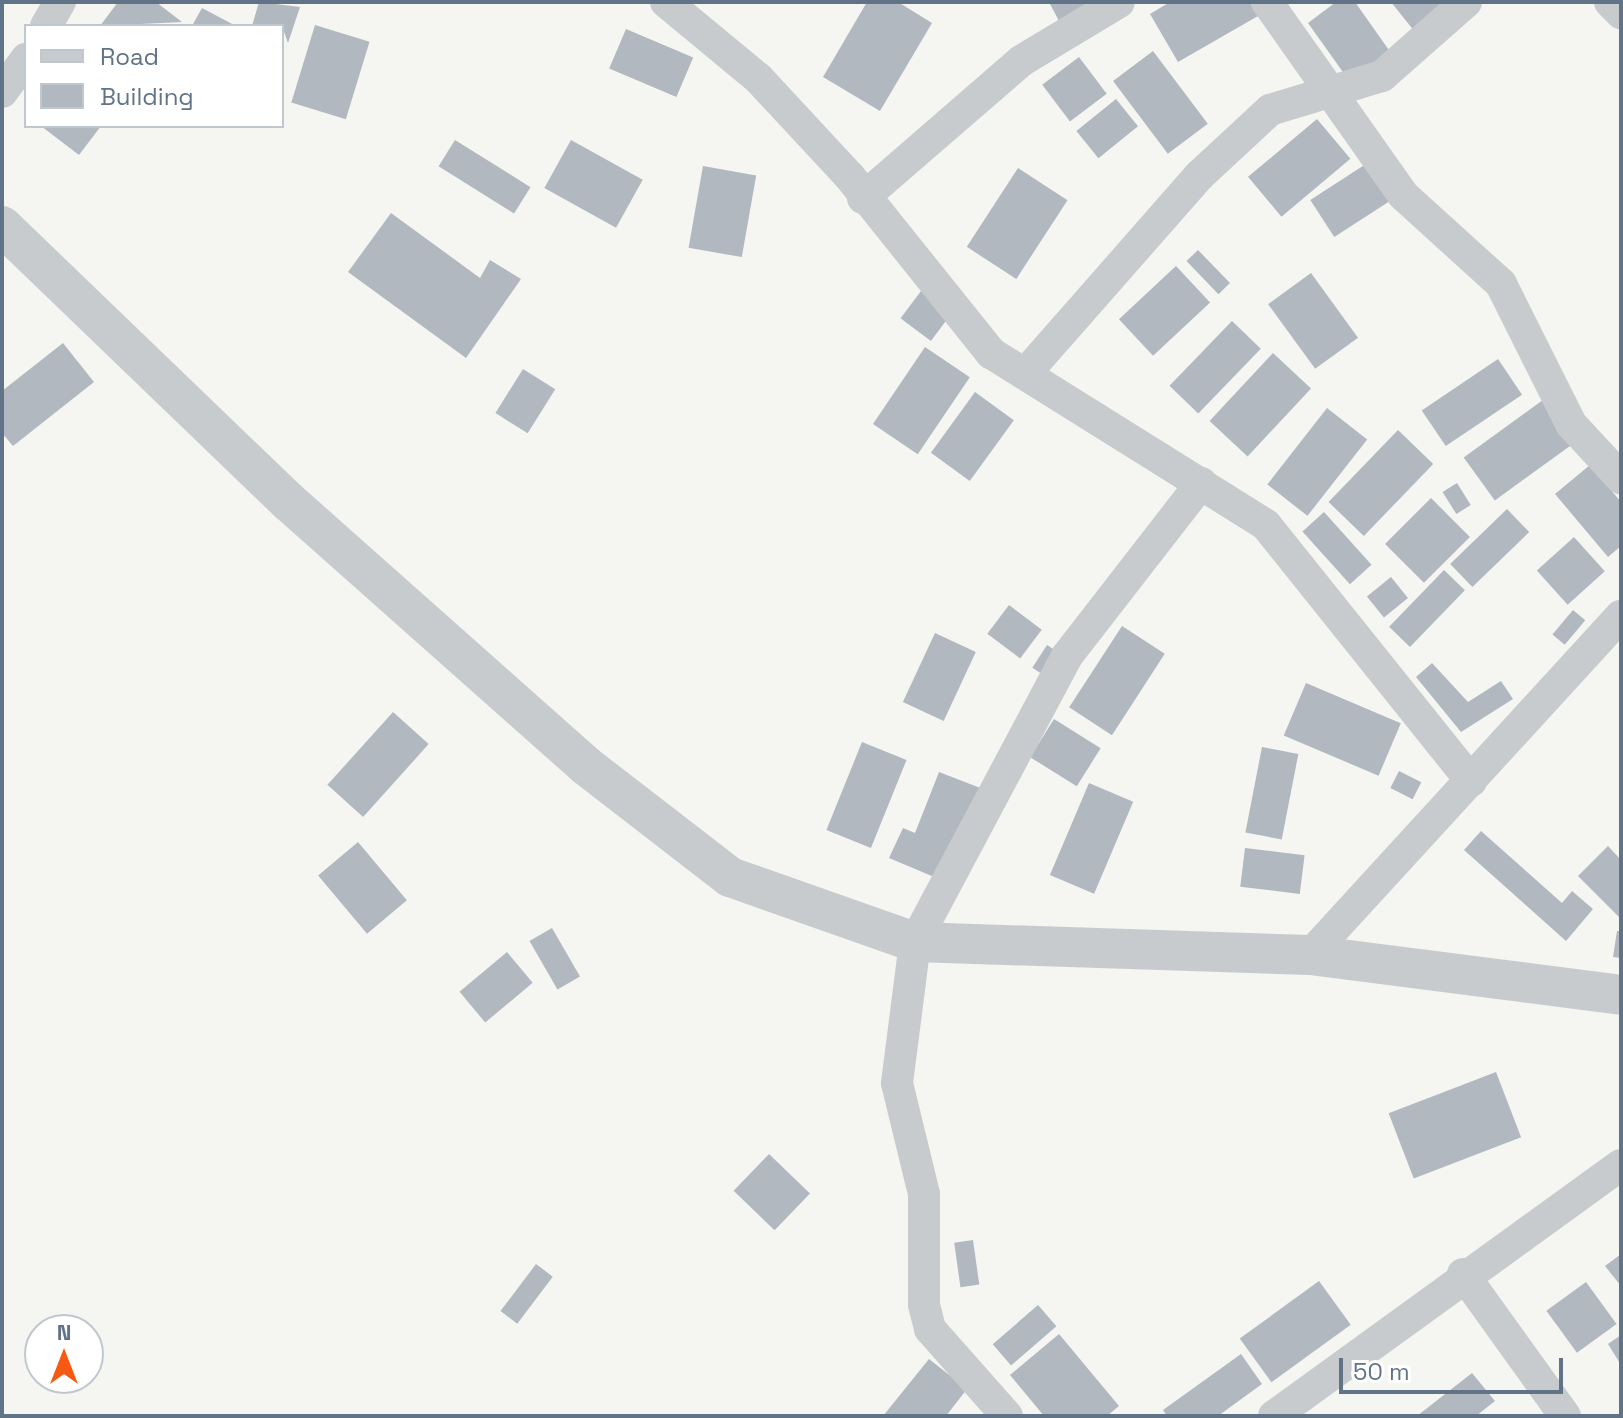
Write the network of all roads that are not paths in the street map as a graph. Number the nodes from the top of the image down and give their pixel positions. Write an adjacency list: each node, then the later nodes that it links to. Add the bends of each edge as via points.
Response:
1 (60, 2): 8 (street)
2 (666, 2): 12 (street, via 758,78)
3 (1119, 2): 12 (street, via 1021,61)
4 (1267, 2): 11 (street)
5 (1466, 2): 11 (street, via 1382,76)
6 (1610, 2): 7 (street)
7 (1621, 13)
8 (47, 24)
9 (24, 62): 10 (street)
10 (2, 92)
11 (1326, 93): 14 (street, via 1270,110 1200,175); 15 (street, via 1403,195 1501,284 1571,424)
12 (863, 198): 14 (street, via 991,353)
13 (2, 226): 19 (street, via 289,502 686,847 775,897)
14 (1025, 374): 16 (street)
15 (1621, 478)
16 (1201, 483): 18 (street, via 1266,525); 19 (street, via 1067,656)
17 (1621, 616): 18 (street)
18 (1471, 781): 20 (street)
19 (915, 942): 20 (street); 24 (street, via 897,1083 924,1194 924,1305 930,1329)
20 (1310, 955): 21 (street)
21 (1621, 995)
22 (1621, 1165): 23 (street)
23 (1463, 1274): 25 (street); 26 (street)
24 (1007, 1416)
25 (1274, 1416)
26 (1565, 1416)

